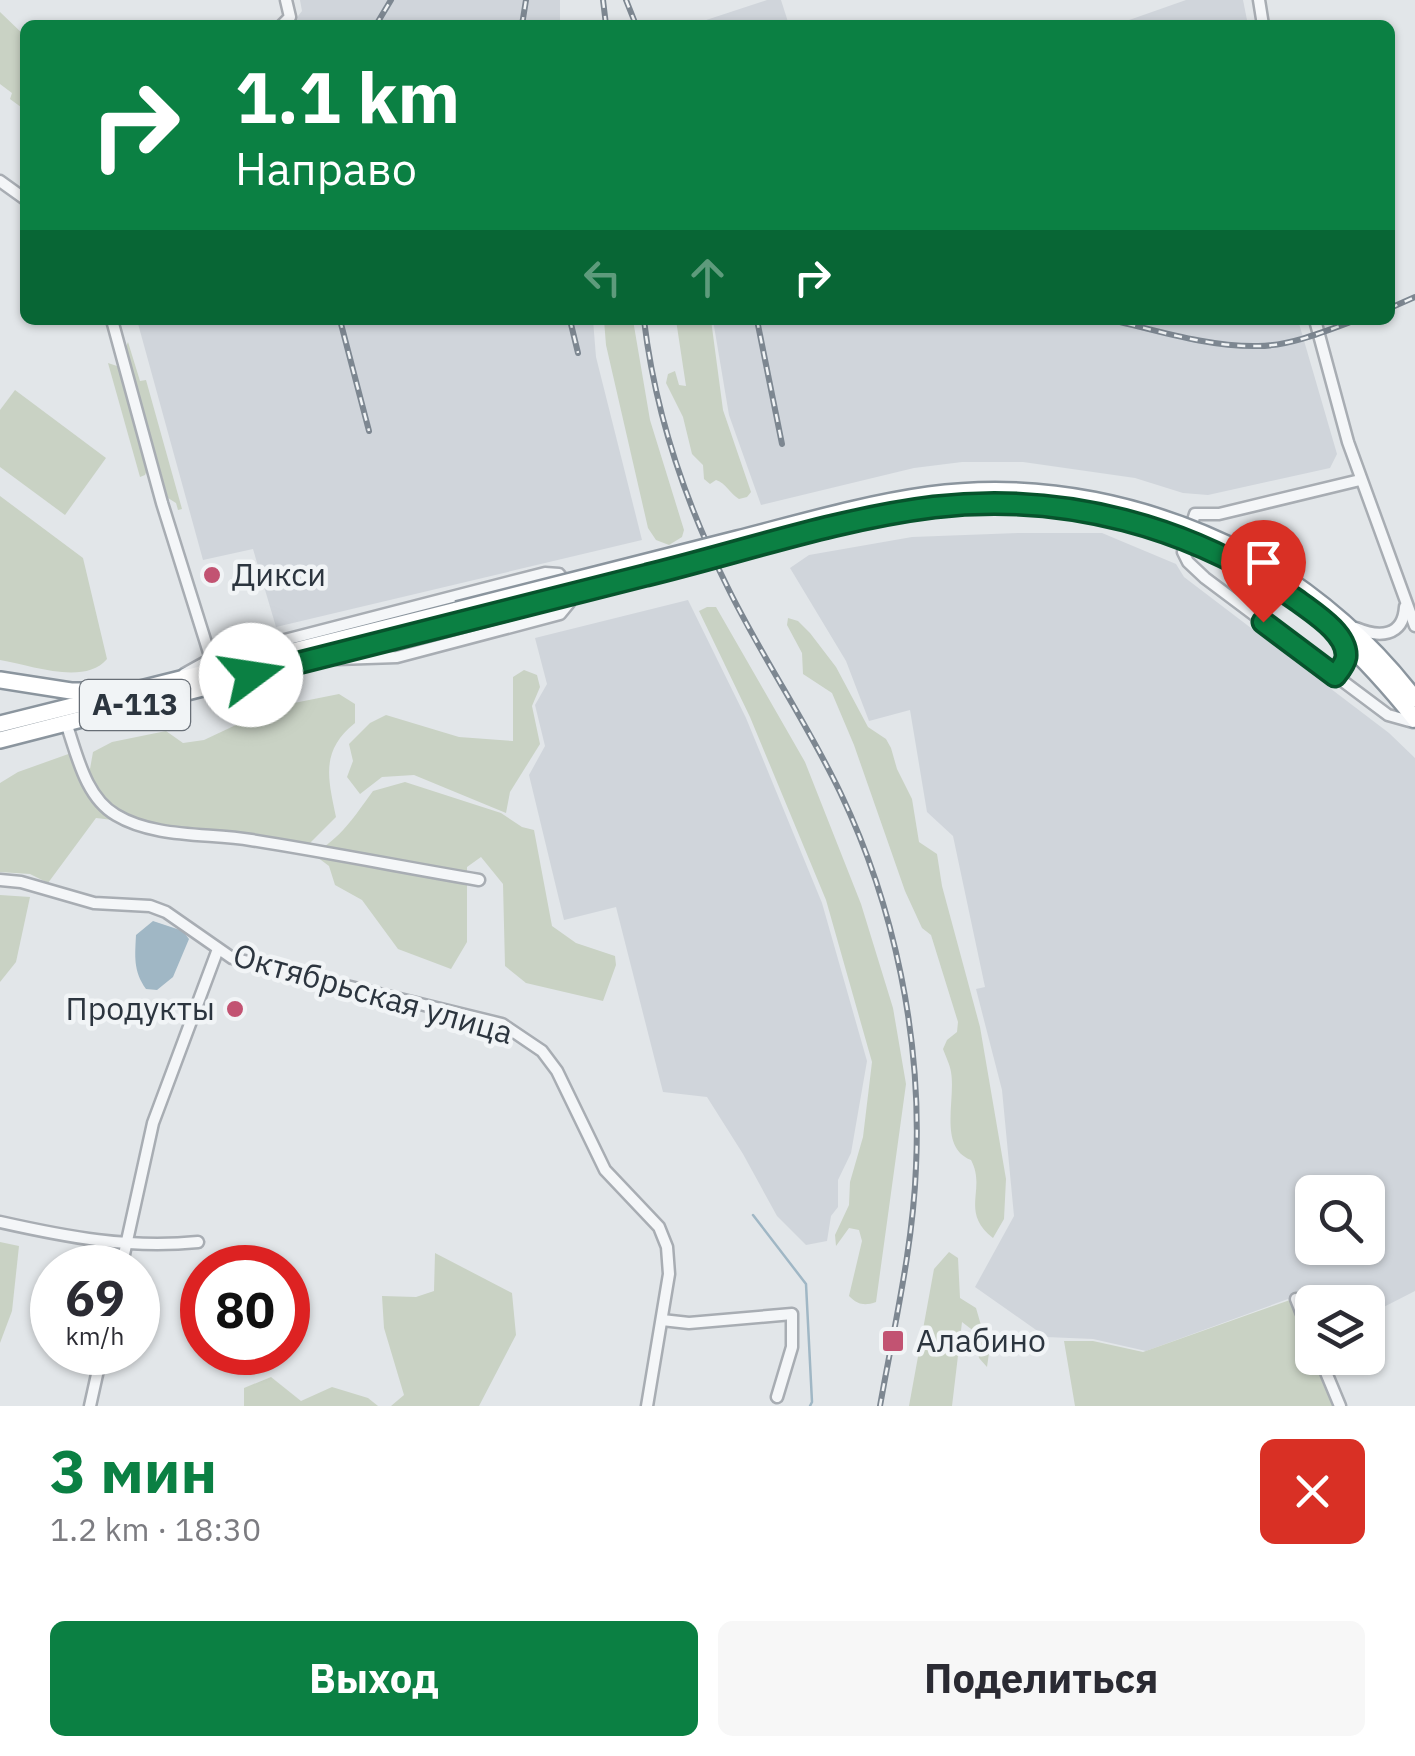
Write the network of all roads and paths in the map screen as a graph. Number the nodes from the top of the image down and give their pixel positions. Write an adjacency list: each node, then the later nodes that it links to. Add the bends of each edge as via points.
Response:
1 (113, 325): 10 (street)
2 (1316, 325): 3 (street)
3 (1360, 480): 4 (street); 12 (street, via 1220,514 1195,514 1183,548 1198,572)
4 (1404, 596): 6 (street, via 1405,616 1391,632 1378,636); 7 (street)
5 (459, 616): 6 (highway, А-113, bridge, via 851,510 959,492 1019,491 1100,501 1176,522 1307,592); 8 (highway, А-113); 11 (highway, А-113)
6 (1337, 624): 12 (street, via 1346,652); 16 (highway, А-113, via 1388,665); 17 (highway, А-113)
7 (1415, 626)
8 (377, 630): 9 (street); 14 (highway, А-113)
9 (325, 631): 10 (street); 11 (street, via 550,572 570,587 570,603 560,614 397,656)
10 (211, 660): 14 (street)
11 (283, 667): 19 (highway, А-113)
12 (1335, 676): 17 (street, via 1388,715)
13 (0, 680): 15 (highway)
14 (170, 681): 15 (highway, А-113)
15 (124, 692): 18 (highway, А-113)
16 (1415, 699)
17 (1415, 722)
18 (0, 724)
19 (59, 724): 20 (highway, А-113); 21 (highway); 23 (street, via 96,797 140,827)
20 (0, 740)
21 (0, 748)
22 (0, 880): 24 (street, Октябрьская улица, via 94,903 150,906)
23 (479, 880)
24 (218, 950): 27 (street, via 153,1123); 29 (street, Октябрьская улица, via 502,1024 532,1041 557,1072 605,1170 659,1226 668,1248)
25 (0, 1222): 27 (street)
26 (198, 1242): 28 (street)
27 (126, 1245)
28 (160, 1246)
29 (662, 1320): 32 (street, via 792,1314 792,1346); 34 (street, Октябрьская улица)
30 (97, 1375): 33 (street)
31 (1327, 1375): 35 (street)
32 (777, 1398)
33 (90, 1406)
34 (647, 1406)
35 (1340, 1406)

